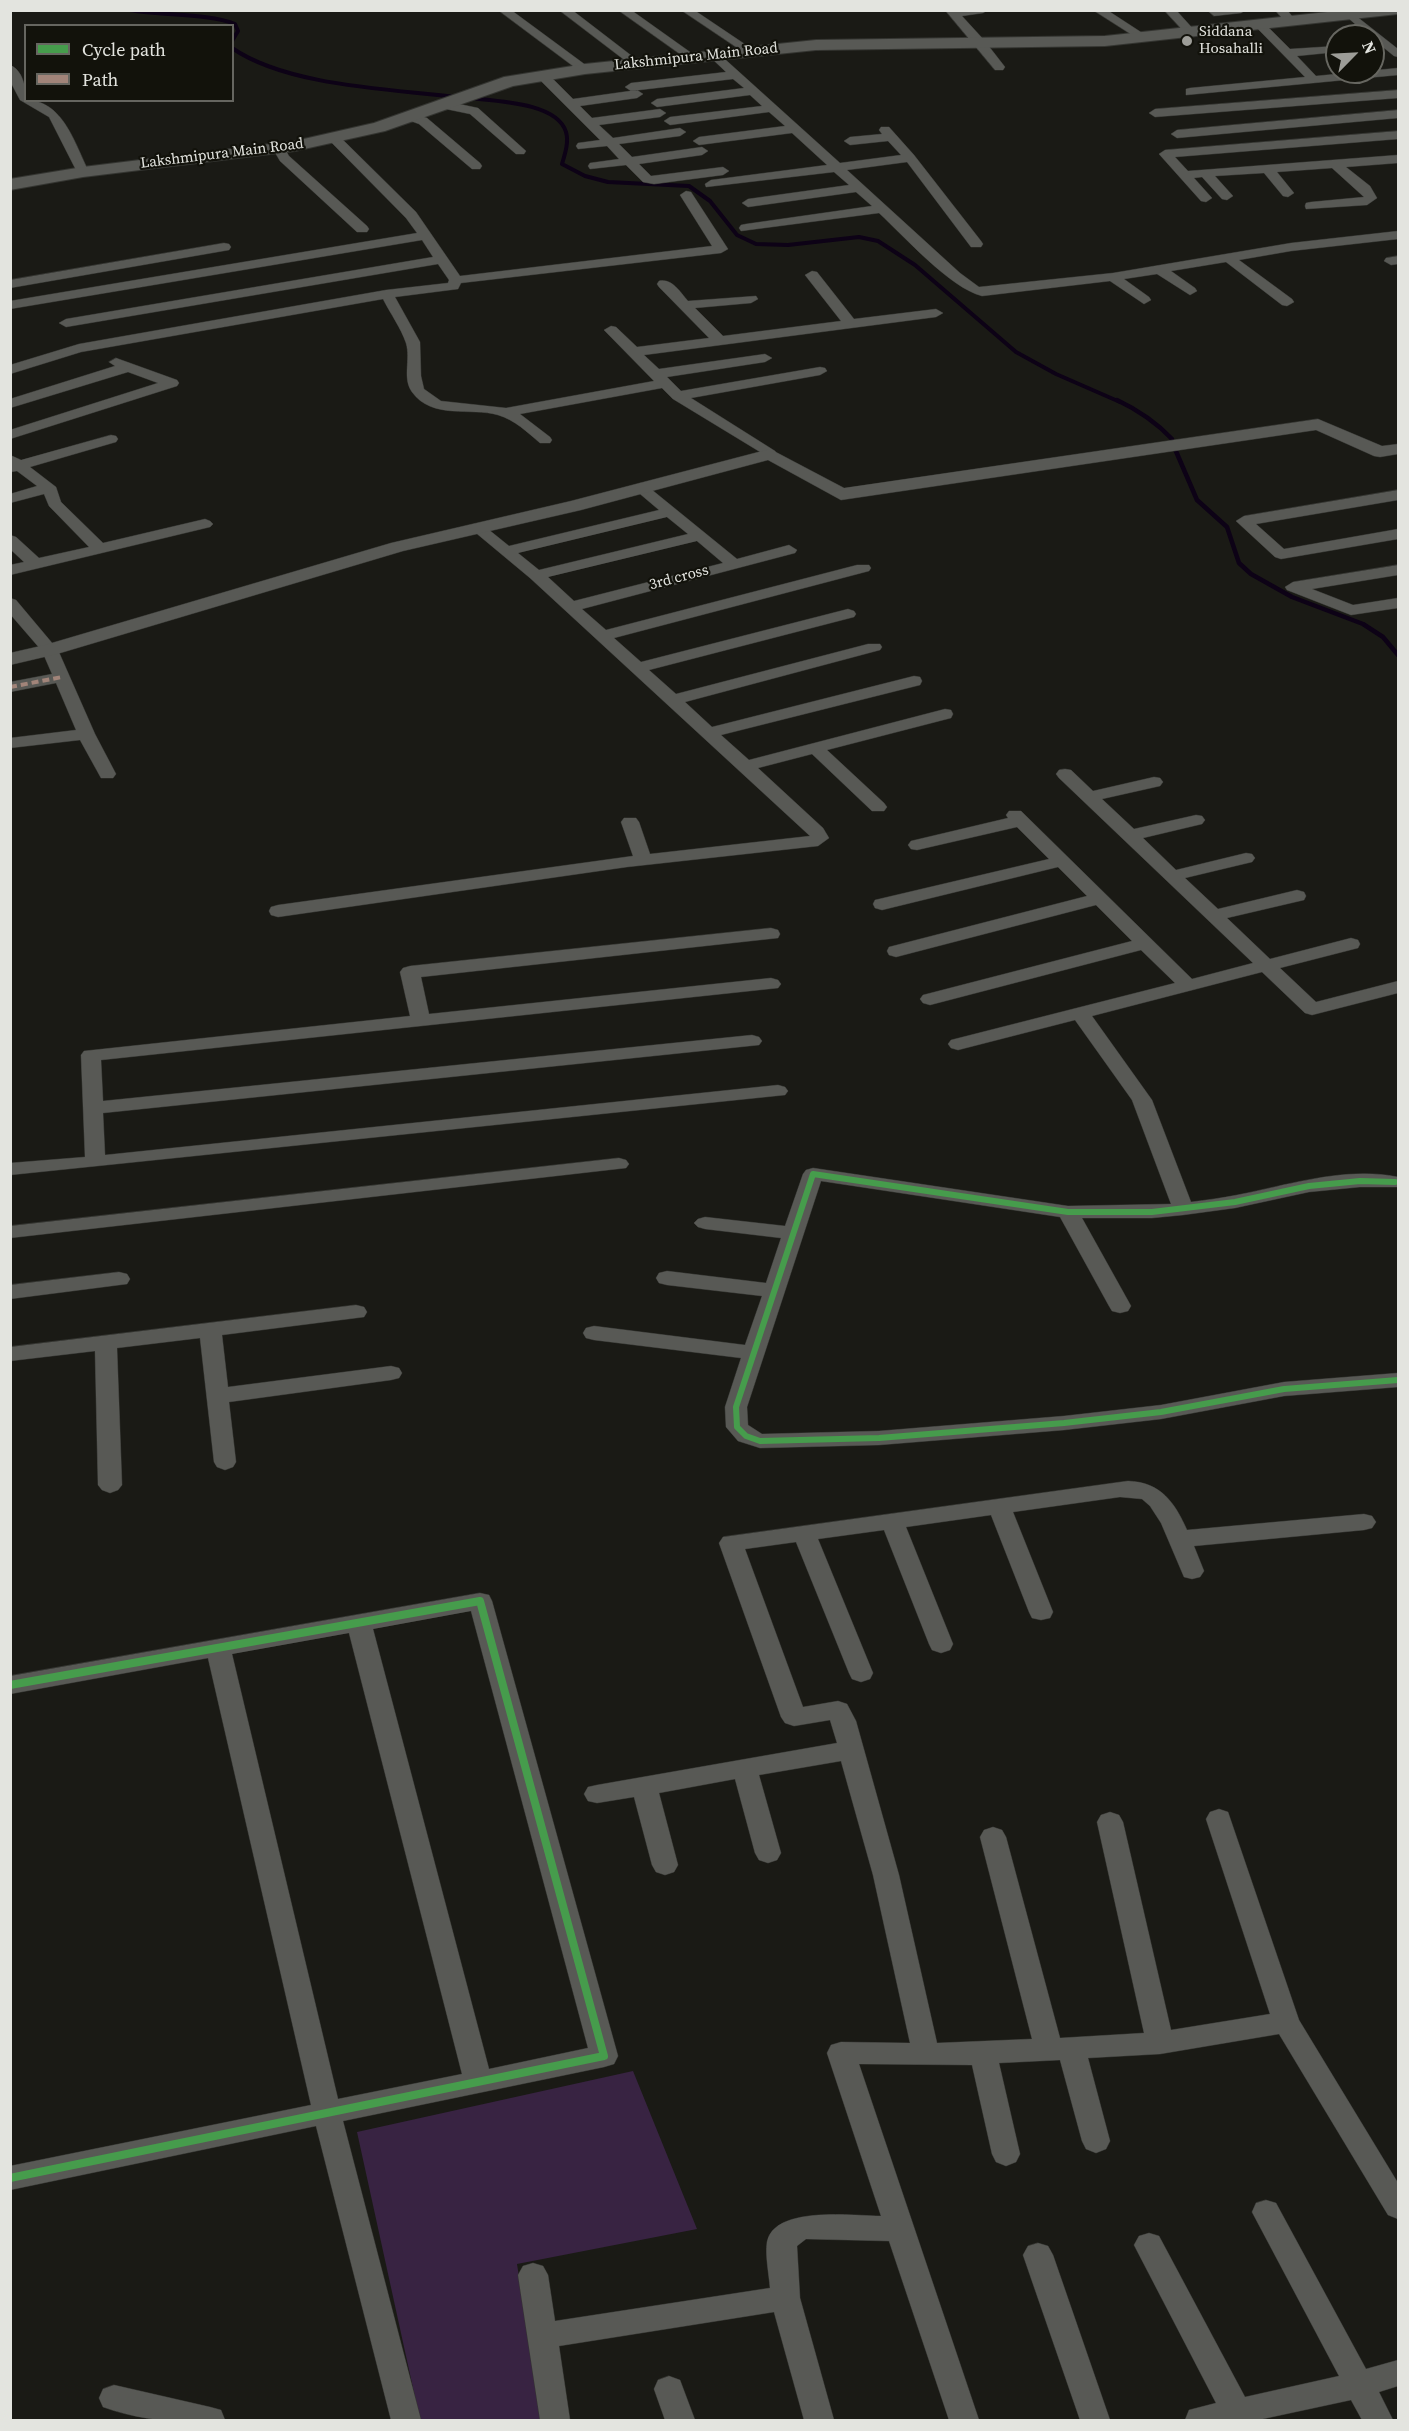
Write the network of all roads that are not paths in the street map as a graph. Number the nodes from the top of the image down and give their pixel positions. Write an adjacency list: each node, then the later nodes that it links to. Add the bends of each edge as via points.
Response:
1 (503, 10): 29 (street)
2 (564, 10): 26 (street)
3 (623, 10): 25 (street)
4 (686, 10): 21 (street)
5 (983, 10): 11 (street)
6 (1098, 10): 17 (street)
7 (1169, 10): 16 (street)
8 (1212, 10): 9 (street)
9 (1241, 10)
10 (1394, 10): 12 (main road, Lakshmipura Main Road)
11 (952, 12): 18 (street)
12 (1351, 15): 13 (main road, Lakshmipura Main Road); 14 (street)
13 (1285, 16): 15 (main road, Lakshmipura Main Road)
14 (1362, 24)
15 (1261, 26): 16 (main road, Lakshmipura Main Road); 22 (street)
16 (1191, 33): 17 (main road, Lakshmipura Main Road)
17 (1144, 38): 18 (main road, Lakshmipura Main Road)
18 (980, 42): 21 (main road, Lakshmipura Main Road, via 835,44); 27 (street)
19 (1385, 43): 23 (street)
20 (1325, 50): 22 (street)
21 (749, 51): 24 (main road, Lakshmipura Main Road)
22 (1287, 53): 33 (street)
23 (1398, 53)
24 (713, 54): 25 (main road, Lakshmipura Main Road); 32 (street)
25 (691, 57): 26 (main road, Lakshmipura Main Road)
26 (635, 63): 29 (main road, Lakshmipura Main Road)
27 (999, 67)
28 (10, 68): 34 (street)
29 (585, 69): 31 (main road, Lakshmipura Main Road)
30 (1398, 72): 36 (street)
31 (542, 75): 39 (street); 40 (main road, Lakshmipura Main Road)
32 (735, 75): 35 (street); 39 (street)
33 (1311, 76)
34 (15, 87)
35 (752, 91): 41 (street); 42 (street)
36 (1190, 92)
37 (1398, 94): 43 (street)
38 (30, 102): 66 (street, via 54,115)
39 (572, 103): 46 (street)
40 (447, 104): 45 (main road, Lakshmipura Main Road); 56 (street, via 474,111)
41 (771, 108): 42 (street); 47 (street)
42 (663, 112): 46 (street)
43 (1155, 113)
44 (1398, 114): 49 (street)
45 (412, 117): 51 (main road, Lakshmipura Main Road); 61 (street, via 423,121)
46 (591, 123): 53 (street)
47 (793, 129): 58 (street); 63 (street)
48 (680, 132): 53 (street)
49 (1177, 134)
50 (1398, 135): 68 (street, via 1166,154)
51 (334, 138): 55 (main road, Lakshmipura Main Road); 84 (street, via 411,215)
52 (850, 141): 57 (street, via 888,133)
53 (610, 142): 54 (street); 58 (street)
54 (582, 146)
55 (279, 149): 66 (main road, Lakshmipura Main Road); 82 (street, via 284,158)
56 (520, 151)
57 (910, 158): 63 (street); 87 (street)
58 (629, 161): 62 (street); 65 (street, via 654,180)
59 (1396, 161): 60 (street)
60 (1335, 164): 64 (street); 77 (street, via 1371,198)
61 (476, 166)
62 (594, 166)
63 (836, 167): 69 (street); 71 (street)
64 (1268, 169): 67 (street); 72 (street)
65 (723, 171)
66 (83, 172): 70 (main road, Lakshmipura Main Road)
67 (1205, 173): 68 (street); 74 (street)
68 (1184, 174): 75 (street)
69 (711, 184)
70 (10, 185)
71 (858, 188): 76 (street); 78 (street)
72 (1288, 193)
73 (686, 195): 96 (street, via 721,249)
74 (1227, 196)
75 (1206, 198)
76 (748, 203)
77 (1311, 206)
78 (881, 209): 79 (street); 94 (street, via 974,290 994,292)
79 (822, 217): 80 (street); 83 (street)
80 (766, 225): 81 (street); 86 (street)
81 (746, 228)
82 (362, 229)
83 (839, 233)
84 (425, 236): 89 (street); 95 (street)
85 (1398, 236): 90 (street, via 1291,247)
86 (783, 241)
87 (976, 244)
88 (224, 247): 91 (street)
89 (442, 259): 96 (street); 103 (street)
90 (1230, 259): 92 (street); 104 (street)
91 (144, 261): 95 (street); 97 (street)
92 (1161, 270): 94 (street); 99 (street)
93 (812, 275): 109 (street)
94 (1113, 277): 102 (street)
95 (162, 280): 103 (street); 105 (street)
96 (456, 280): 100 (street, via 453,286 445,288)
97 (10, 284)
98 (664, 284): 106 (street)
99 (1190, 291)
100 (386, 294): 110 (street); 122 (street, via 411,338 412,377 429,401)
101 (751, 299): 106 (street)
102 (1144, 300)
103 (182, 302): 108 (street); 110 (street)
104 (1287, 303)
105 (10, 305)
106 (685, 305): 112 (street)
107 (936, 313): 109 (street)
108 (66, 322)
109 (849, 322): 112 (street)
110 (204, 326): 113 (street)
111 (611, 330): 114 (street)
112 (719, 340): 114 (street)
113 (79, 348): 116 (street); 117 (street)
114 (634, 352): 119 (street)
115 (765, 358): 119 (street)
116 (128, 367): 121 (street); 123 (street, via 172,383)
117 (10, 370)
118 (820, 372): 120 (street)
119 (661, 379): 120 (street); 122 (street)
120 (678, 396): 127 (street)
121 (10, 404)
122 (508, 412): 125 (street)
123 (10, 435)
124 (111, 439): 128 (street)
125 (545, 440)
126 (1398, 449): 127 (street, via 1380,452 1318,424 841,494)
127 (770, 454): 130 (street)
128 (14, 464): 129 (street)
129 (48, 488): 132 (street); 139 (street, via 54,503)
130 (641, 488): 133 (street); 135 (street)
131 (1398, 495): 136 (street, via 1244,521 1281,554)
132 (10, 499)
133 (670, 512): 137 (street); 141 (street)
134 (205, 524): 139 (street)
135 (478, 528): 141 (street); 154 (street, via 398,547)
136 (1398, 534)
137 (699, 536): 143 (street); 147 (street)
138 (10, 540): 142 (street)
139 (100, 549): 142 (street)
140 (789, 550): 143 (street, 3rd cross)
141 (506, 551): 147 (street)
142 (36, 564): 145 (street)
143 (734, 564): 150 (street, 3rd cross)
144 (863, 568): 152 (street)
145 (10, 570)
146 (1398, 570): 149 (street, via 1293,587 1351,610)
147 (536, 575): 150 (street)
148 (10, 603): 154 (street)
149 (1398, 603)
150 (570, 607): 152 (street)
151 (848, 614): 156 (street)
152 (603, 636): 156 (street)
153 (874, 647): 160 (street)
154 (50, 650): 155 (street); 157 (street)
155 (10, 659)
156 (637, 668): 160 (street)
157 (62, 677): 159 (street); 163 (street)
158 (914, 681): 162 (street)
159 (10, 687)
160 (674, 700): 162 (street)
161 (945, 714): 165 (street)
162 (710, 733): 166 (street)
163 (86, 734): 164 (street); 167 (street)
164 (10, 743)
165 (816, 749): 166 (street); 171 (street)
166 (747, 766): 177 (street, via 820,838)
167 (107, 774)
168 (1065, 774): 170 (street)
169 (1154, 782): 170 (street)
170 (1089, 797): 174 (street)
171 (878, 807)
172 (1196, 820): 174 (street)
173 (630, 822): 177 (street)
174 (1129, 836): 179 (street)
175 (917, 846): 178 (street, via 1018,818)
176 (1246, 858): 179 (street)
177 (643, 860): 183 (street)
178 (1062, 861): 181 (street); 182 (street)
179 (1172, 876): 184 (street)
180 (1296, 896): 184 (street)
181 (1100, 898): 186 (street); 188 (street)
182 (882, 904)
183 (278, 911)
184 (1214, 916): 189 (street)
185 (771, 934): 195 (street, via 410,972)
186 (1145, 943): 191 (street); 193 (street)
187 (1351, 944): 189 (street)
188 (896, 951)
189 (1266, 966): 191 (street); 192 (street, via 1312,1009)
190 (771, 984): 195 (street)
191 (1189, 986): 194 (street)
192 (1398, 987)
193 (930, 999)
194 (1081, 1014): 197 (street); 204 (street, via 1142,1100)
195 (421, 1021): 199 (street, via 91,1055)
196 (752, 1041): 199 (street)
197 (958, 1044)
198 (778, 1091): 200 (street)
199 (93, 1108): 200 (street)
200 (95, 1162): 202 (street)
201 (619, 1164): 207 (street)
202 (10, 1169)
203 (1397, 1182): 204 (street, via 1360,1180 1309,1186)
204 (1183, 1209): 205 (street)
205 (1068, 1212): 208 (street, via 813,1174); 213 (street)
206 (705, 1223): 208 (street)
207 (10, 1232)
208 (794, 1233): 211 (street)
209 (667, 1278): 211 (street)
210 (119, 1279): 212 (street)
211 (775, 1291): 218 (street)
212 (10, 1292)
213 (1120, 1306)
214 (356, 1312): 215 (street)
215 (210, 1330): 217 (street); 222 (street)
216 (594, 1333): 218 (street)
217 (106, 1342): 219 (street); 224 (street)
218 (754, 1353): 221 (street, via 736,1407 737,1427 746,1436 760,1440 879,1438 1064,1423 1161,1412 1284,1389)
219 (10, 1354)
220 (391, 1373): 222 (street)
221 (1398, 1380)
222 (218, 1396): 223 (street)
223 (225, 1462)
224 (110, 1485)
225 (999, 1506): 226 (street); 229 (street, via 1143,1490 1164,1505); 231 (street)
226 (892, 1521): 228 (street); 233 (street)
227 (1364, 1522): 229 (street)
228 (804, 1533): 235 (street); 237 (street, via 731,1543 794,1717 838,1710)
229 (1178, 1539): 230 (street)
230 (1192, 1571)
231 (1041, 1612)
232 (359, 1623): 234 (street); 251 (street); 251 (street, via 480,1601 604,2056)
233 (941, 1644)
234 (218, 1648): 236 (street); 252 (street)
235 (861, 1673)
236 (10, 1685)
237 (851, 1750): 238 (street); 250 (street, via 886,1875)
238 (745, 1769): 239 (street); 244 (street)
239 (644, 1786): 240 (street); 245 (street)
240 (597, 1794)
241 (1219, 1819): 246 (street)
242 (1110, 1822): 247 (street)
243 (993, 1837): 248 (street)
244 (768, 1853)
245 (665, 1865)
246 (1286, 2022): 247 (street); 256 (street)
247 (1160, 2043): 248 (street)
248 (1060, 2049): 249 (street); 253 (street)
249 (983, 2053): 250 (street); 254 (street)
250 (926, 2054): 258 (street, via 841,2053)
251 (478, 2082): 252 (street)
252 (327, 2113): 255 (street); 270 (street)
253 (1096, 2141)
254 (1006, 2154)
255 (10, 2178)
256 (1398, 2207)
257 (1266, 2212): 265 (street)
258 (900, 2229): 262 (street, via 797,2229 782,2241); 274 (street)
259 (1149, 2245): 268 (street)
260 (1038, 2255): 275 (street)
261 (533, 2276): 263 (street)
262 (785, 2298): 263 (street); 273 (street)
263 (542, 2336): 271 (street)
264 (1398, 2373): 265 (street)
265 (1358, 2385): 268 (street); 277 (street)
266 (669, 2389): 272 (street)
267 (114, 2398): 269 (street)
268 (1239, 2416): 276 (street)
269 (210, 2421)
270 (406, 2421)
271 (555, 2421)
272 (680, 2421)
273 (819, 2421)
274 (964, 2421)
275 (1095, 2421)
276 (1200, 2421)
277 (1378, 2421)

